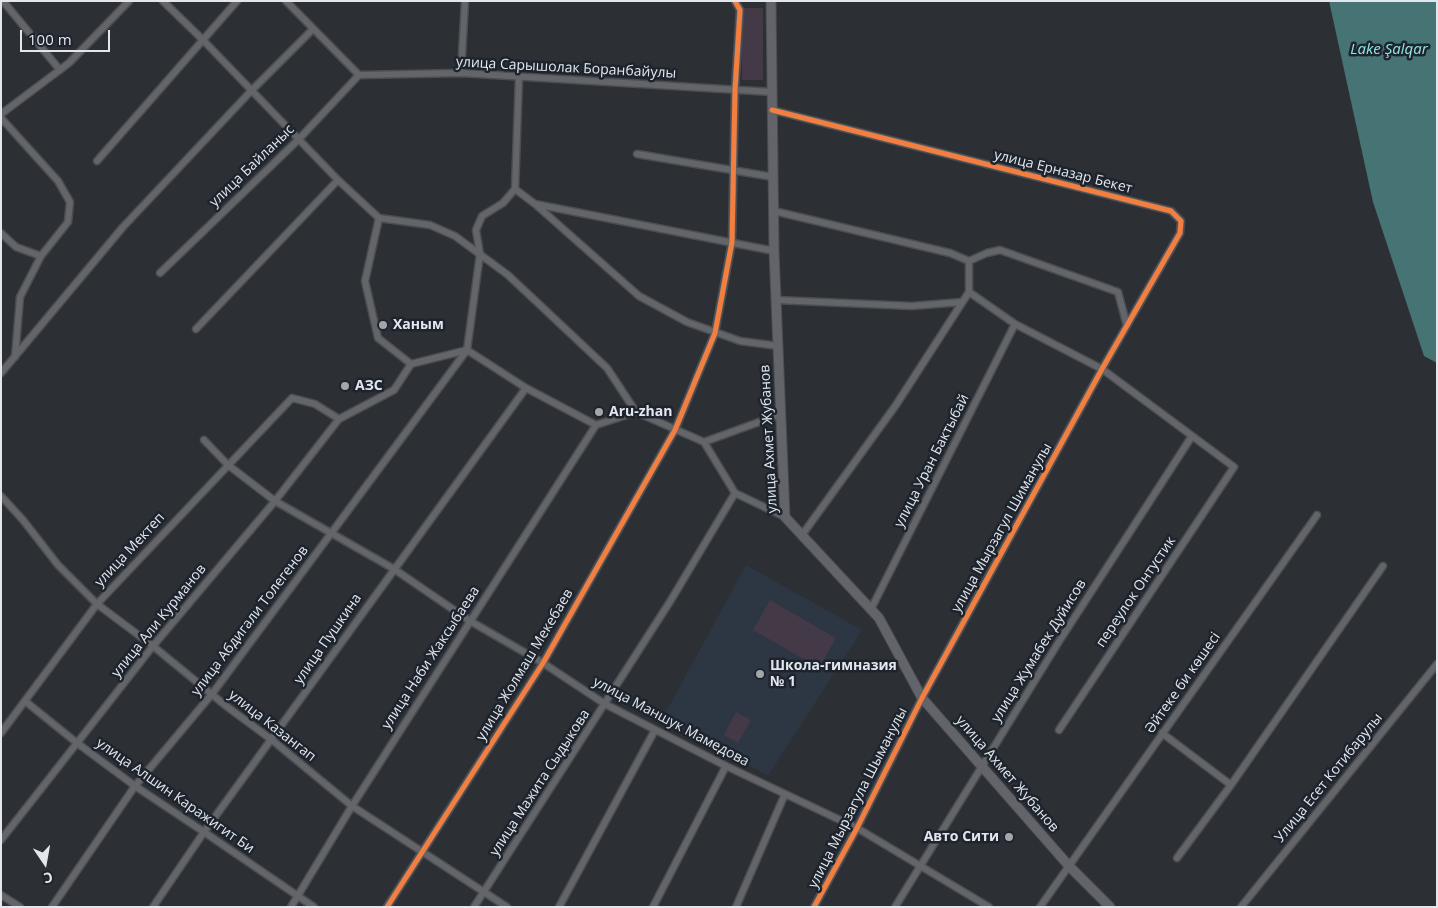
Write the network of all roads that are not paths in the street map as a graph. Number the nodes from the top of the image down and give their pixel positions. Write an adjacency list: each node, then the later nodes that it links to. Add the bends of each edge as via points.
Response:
1 (3, 1): 11 (street)
2 (129, 1): 11 (street)
3 (163, 1): 10 (street)
4 (237, 1): 10 (street)
5 (286, 1): 9 (street)
6 (465, 1): 12 (street)
7 (735, 1): 16 (street, улица Жолмаш Мекебаев, via 740,10)
8 (771, 1): 17 (main road, улица Ахмет Жубанов)
9 (313, 29): 13 (street); 15 (street)
10 (202, 39): 15 (street); 23 (street)
11 (60, 70): 19 (street)
12 (460, 73): 13 (street, улица Сарышолак Боранбайулы); 14 (street, улица Сарышолак Боранбайулы)
13 (359, 74): 21 (street, улица Байланыс)
14 (519, 77): 16 (street, улица Сарышолак Боранбайулы); 27 (street)
15 (252, 90): 21 (street); 47 (street, via 123,227)
16 (736, 90): 17 (street, улица Сарышолак Боранбайулы); 24 (street, улица Жолмаш Мекебаев)
17 (772, 92): 18 (main road, улица Ахмет Жубанов)
18 (772, 110): 25 (main road, улица Ахмет Жубанов); 42 (street, улица Ерназар Бекет, via 1171,211 1181,220 1180,233)
19 (1, 114)
20 (1, 118): 35 (street, via 58,181 70,202 68,222)
21 (299, 139): 26 (street); 37 (street, улица Байланыс)
22 (637, 154): 24 (street)
23 (97, 161)
24 (734, 171): 25 (street); 32 (street, улица Жолмаш Мекебаев)
25 (773, 177): 29 (main road, улица Ахмет Жубанов)
26 (338, 180): 30 (street); 43 (street)
27 (515, 189): 28 (street); 34 (street, via 503,203 482,216 476,230)
28 (535, 204): 32 (street); 44 (street, via 639,296 687,322)
29 (774, 211): 33 (main road, улица Ахмет Жубанов); 36 (street, via 950,253)
30 (379, 218): 34 (street, via 430,225 455,236); 48 (street, via 365,281 378,338)
31 (1, 233): 35 (street, via 16,247)
32 (732, 242): 33 (street); 44 (street, улица Жолмаш Мекебаев)
33 (774, 250): 39 (main road, улица Ахмет Жубанов)
34 (480, 254): 46 (street); 52 (street, via 508,275 607,368)
35 (41, 256): 47 (street, via 20,297)
36 (968, 262): 38 (street); 42 (street, via 1000,250 1118,292)
37 (160, 273)
38 (969, 292): 40 (street); 41 (street)
39 (776, 300): 40 (street, via 912,306); 45 (main road, улица Ахмет Жубанов)
40 (962, 302): 67 (street, via 896,405)
41 (1015, 324): 49 (street); 71 (street, улица Уран Бактыбай)
42 (1127, 326): 49 (street, улица Ерназар Бекет)
43 (196, 329)
44 (716, 333): 45 (street, via 740,342); 56 (street, улица Жолмаш Мекебаев)
45 (778, 346): 53 (main road, улица Ахмет Жубанов)
46 (467, 350): 48 (street); 51 (street); 66 (street, улица Абдигали Толегенов)
47 (15, 357): 50 (street)
48 (411, 364): 54 (street, via 394,390)
49 (1102, 369): 57 (street); 77 (street, улица Мырзагул Шиманулы)
50 (2, 372)
51 (526, 388): 55 (street); 69 (street, улица Пушкина)
52 (636, 412): 55 (street); 56 (street)
53 (781, 414): 59 (street); 65 (main road, улица Ахмет Жубанов)
54 (339, 419): 60 (street, улица Мектеп, via 315,404 292,398); 63 (street, улица Али Курманов)
55 (596, 425): 72 (street, улица Наби Жаксыбаева)
56 (675, 430): 59 (street); 74 (street, улица Жолмаш Мекебаев)
57 (1192, 436): 81 (street, переулок Онтустик, via 1234,467); 87 (street, улица Жумабек Дуйисов)
58 (204, 440): 60 (street, улица Маншук Мамедова)
59 (704, 442): 61 (street)
60 (228, 465): 63 (street, улица Маншук Мамедова); 70 (street, улица Мектеп)
61 (735, 493): 65 (street); 79 (street, улица Мажита Сыдыкова)
62 (1, 496): 70 (street, улица Казангап, via 58,565)
63 (275, 501): 66 (street, улица Маншук Мамедова); 73 (street, улица Али Курманов)
64 (1317, 515): 83 (street, Әйтеке би көшесі)
65 (785, 517): 67 (main road, улица Ахмет Жубанов)
66 (331, 534): 69 (street, улица Маншук Мамедова); 76 (street, улица Абдигали Толегенов)
67 (802, 535): 71 (main road, улица Ахмет Жубанов)
68 (1383, 566): 88 (street)
69 (394, 569): 72 (street, улица Маншук Мамедова); 84 (street, улица Пушкина)
70 (97, 604): 73 (street, улица Казангап); 78 (street, улица Мектеп)
71 (871, 610): 77 (main road, улица Ахмет Жубанов, via 879,618)
72 (470, 621): 74 (street, улица Маншук Мамедова); 91 (street, улица Наби Жаксыбаева)
73 (153, 646): 76 (street, улица Казангап); 85 (street, улица Али Курманов)
74 (543, 662): 79 (street, улица Маншук Мамедова); 95 (street, улица Жолмаш Мекебаев)
75 (1437, 664): 118 (street, Улица Есет Котибарулы)
76 (212, 694): 84 (street, улица Казангап); 89 (street, улица Абдигали Толегенов)
77 (922, 698): 87 (main road, улица Ахмет Жубанов); 92 (street, улица Мырзагула Шыманулы)
78 (25, 701): 82 (street, улица Мектеп); 85 (street, улица Алшин Каражигит Би)
79 (605, 704): 80 (street, улица Маншук Мамедова); 99 (street, улица Мажита Сыдыкова)
80 (655, 730): 86 (street, улица Маншук Мамедова); 110 (street)
81 (1058, 730)
82 (1, 732)
83 (1162, 733): 88 (street); 98 (street, Әйтеке би көшесі)
84 (272, 740): 91 (street, улица Казангап); 93 (street, улица Пушкина)
85 (77, 743): 89 (street, улица Алшин Каражигит Би); 94 (street, улица Али Курманов)
86 (726, 766): 90 (street, улица Маншук Мамедова); 111 (street)
87 (982, 766): 97 (street, улица Жумабек Дуйисов); 98 (main road, улица Ахмет Жубанов)
88 (1230, 785): 96 (street)
89 (135, 786): 93 (street, улица Алшин Каражигит Би); 103 (street, улица Абдигали Толегенов)
90 (785, 794): 92 (street, улица Маншук Мамедова); 112 (street)
91 (352, 806): 95 (street, улица Казангап); 101 (street, улица Наби Жаксыбаева)
92 (856, 828): 97 (street, улица Маншук Мамедова); 113 (street, улица Мырзагула Шыманулы)
93 (204, 832): 101 (street, улица Алшин Каражигит Би); 104 (street, улица Пушкина)
94 (1, 840)
95 (422, 852): 99 (street, улица Казангап); 107 (street, улица Жолмаш Мекебаев)
96 (1177, 858)
97 (920, 865): 114 (street, улица Жумабек Дуйисов); 115 (street, улица Маншук Мамедова)
98 (1069, 866): 116 (street, Әйтеке би көшесі); 117 (main road, улица Ахмет Жубанов)
99 (483, 892): 108 (street, улица Мажита Сыдыкова); 109 (street, улица Казангап)
100 (1, 895): 102 (street)
101 (298, 896): 105 (street, улица Наби Жаксыбаева); 106 (street, улица Алшин Каражигит Би)
102 (20, 907)
103 (52, 907)
104 (154, 907)
105 (291, 907)
106 (314, 907)
107 (386, 907)
108 (474, 907)
109 (507, 907)
110 (559, 907)
111 (652, 907)
112 (736, 907)
113 (814, 907)
114 (895, 907)
115 (988, 907)
116 (1040, 907)
117 (1110, 907)
118 (1241, 907)

